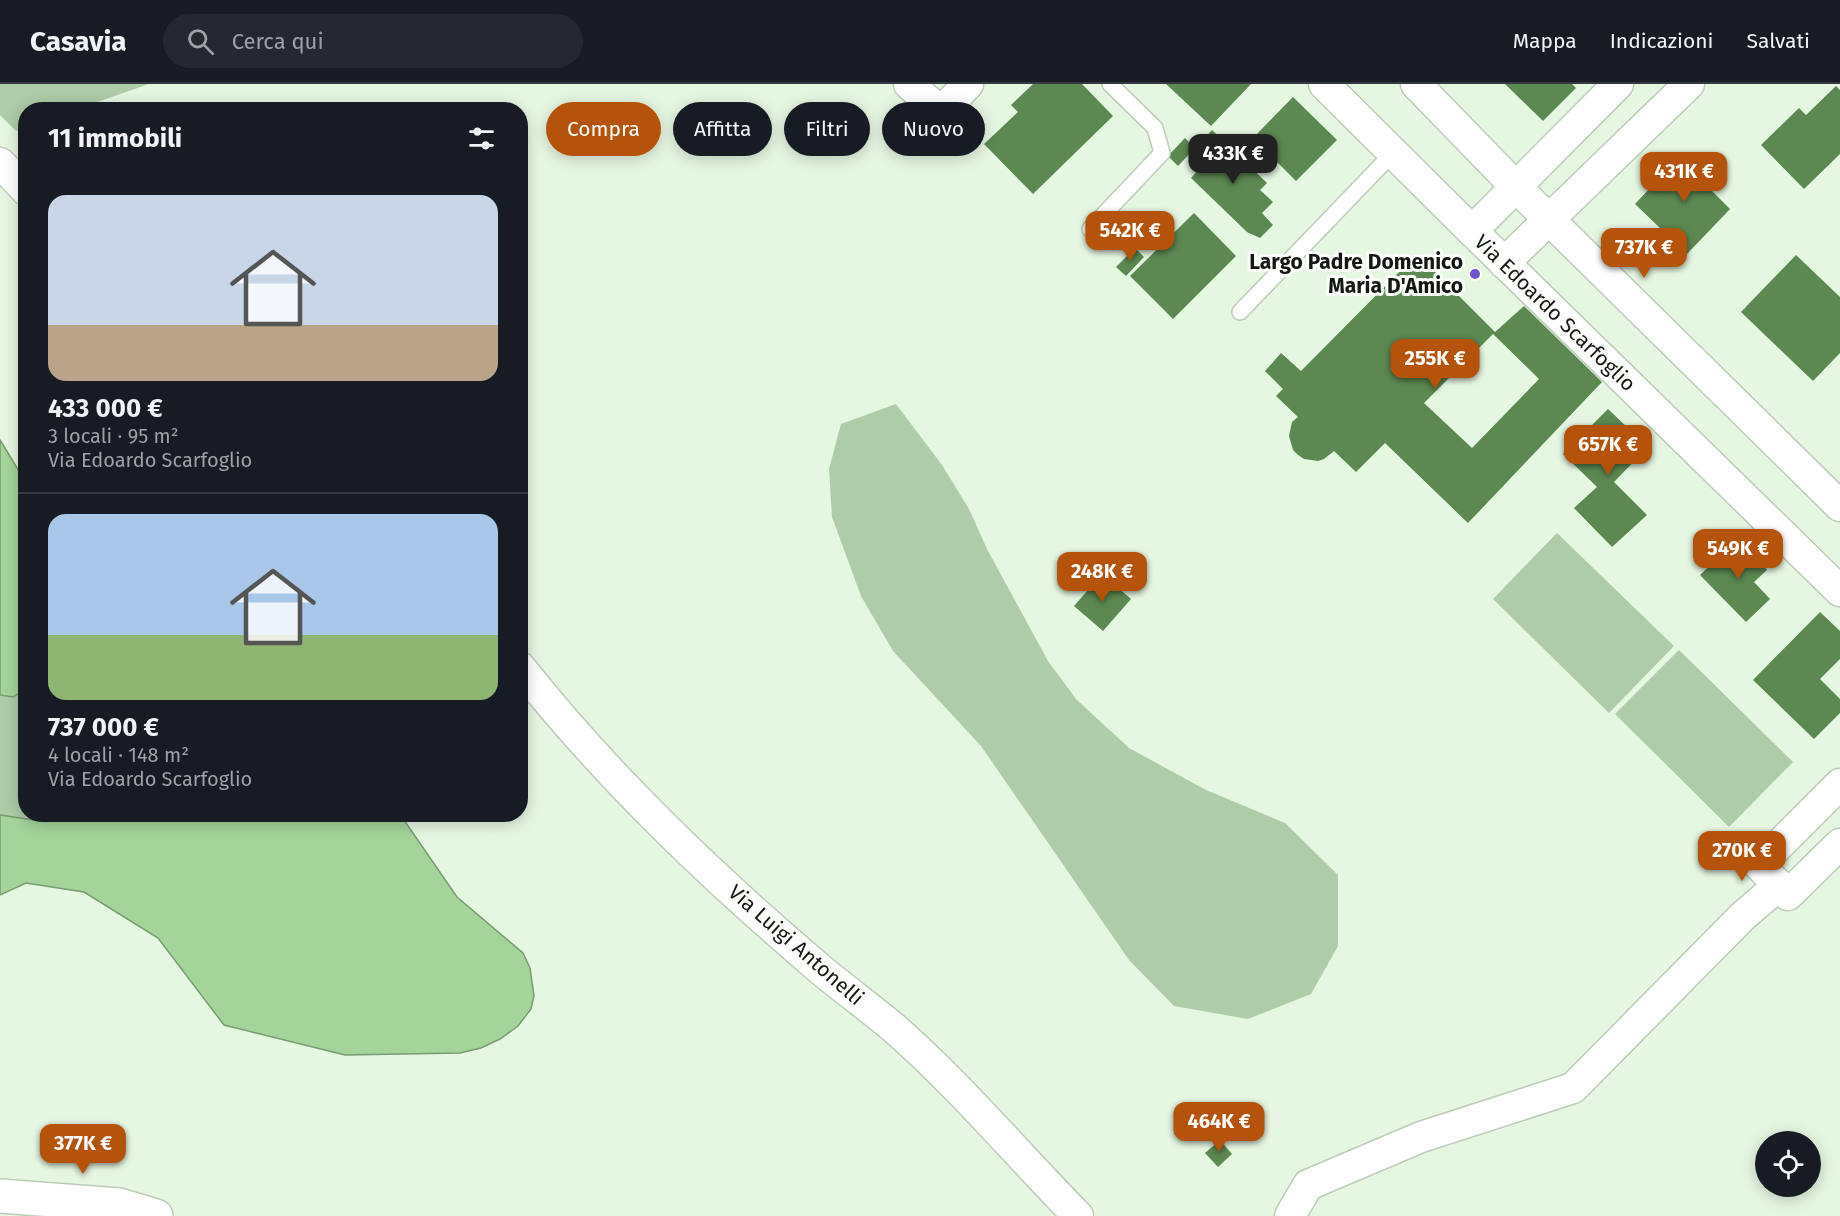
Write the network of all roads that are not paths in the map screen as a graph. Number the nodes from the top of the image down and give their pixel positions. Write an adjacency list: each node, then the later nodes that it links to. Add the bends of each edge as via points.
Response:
1 (909, 84): 2 (street, via 941,112)
2 (968, 84)
3 (1110, 84): 13 (lane, via 1155,128 1162,153)
4 (1324, 84): 8 (street, Via Edoardo Scarfoglio)
5 (1416, 84): 11 (street)
6 (1618, 84): 11 (street)
7 (1689, 84): 12 (street)
8 (1393, 153): 14 (street, Via Edoardo Scarfoglio); 16 (lane)
9 (0, 163): 10 (street)
10 (18, 182)
11 (1515, 186): 12 (street); 14 (street)
12 (1548, 219): 15 (street); 17 (street)
13 (1090, 229)
14 (1472, 231): 15 (street, Via Edoardo Scarfoglio)
15 (1504, 263): 18 (street, Via Edoardo Scarfoglio)
16 (1240, 312)
17 (1840, 506)
18 (1840, 591)
19 (528, 677): 27 (street, Via Luigi Antonelli, via 596,758 681,844 820,969 895,1029)
20 (1840, 784): 22 (street, via 1759,865)
21 (1840, 844): 22 (street, via 1788,895)
22 (1779, 885): 28 (street, via 1743,916 1573,1088 1421,1137 1308,1185)
23 (0, 1196): 26 (main road, via 118,1205)
24 (0, 1214): 25 (main road)
25 (8, 1216)
26 (156, 1216)
27 (1078, 1216)
28 (1290, 1216)

